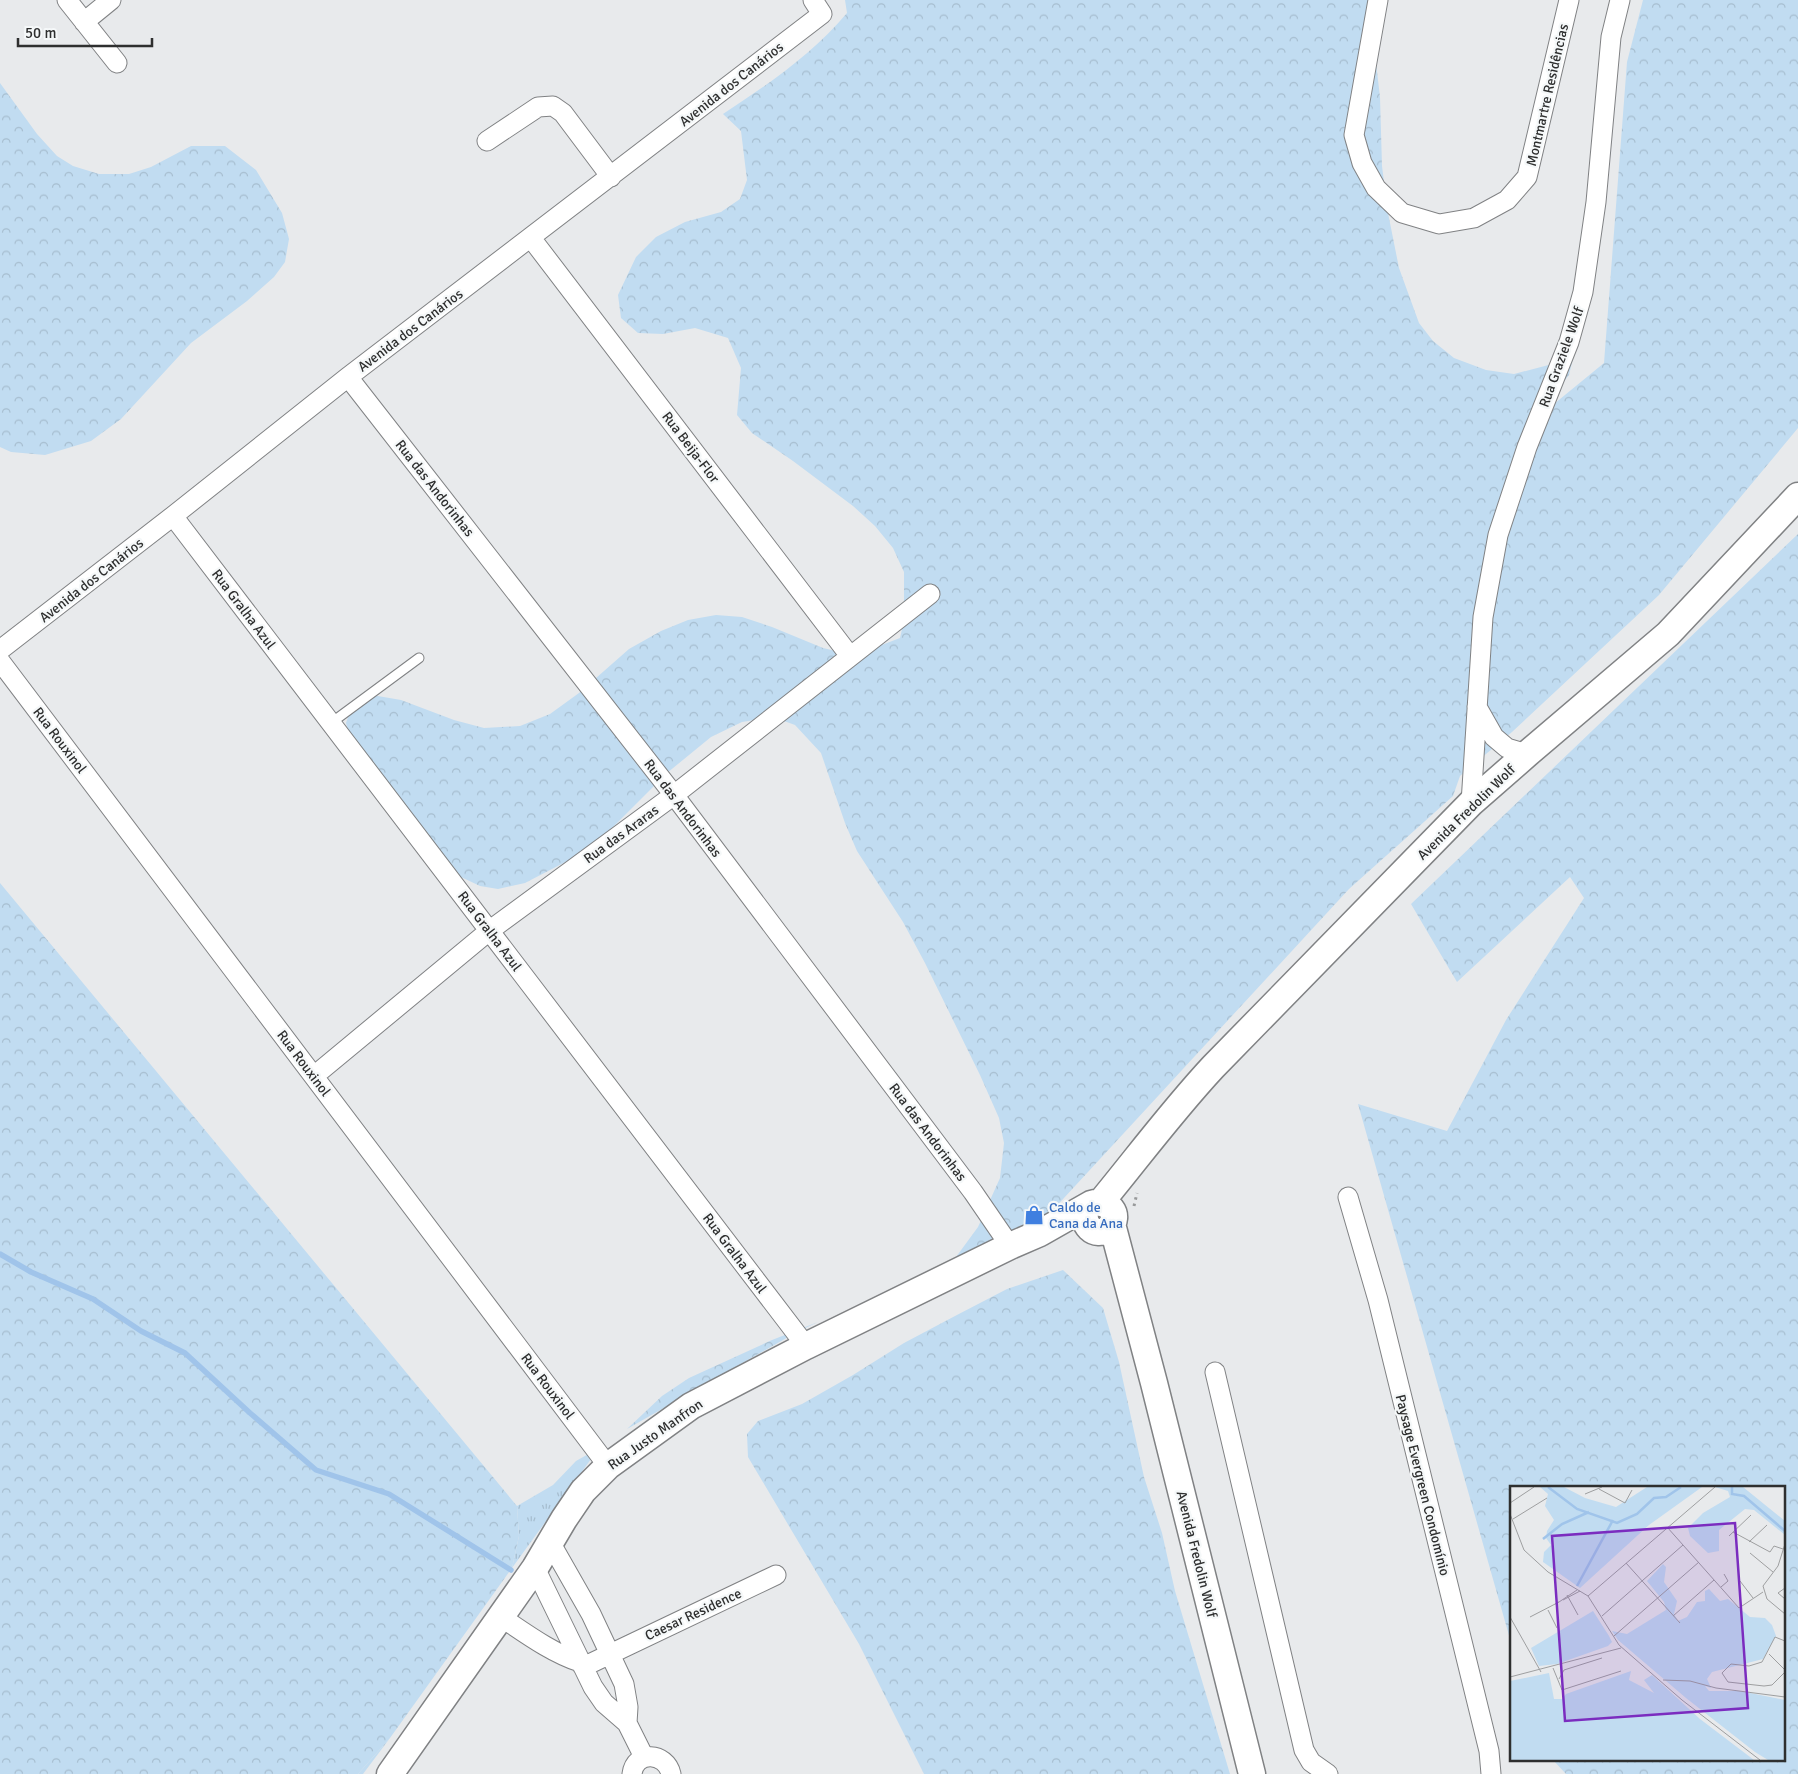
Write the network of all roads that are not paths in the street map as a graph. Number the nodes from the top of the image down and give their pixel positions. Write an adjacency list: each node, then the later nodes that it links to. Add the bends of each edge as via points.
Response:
1 (67, 0): 7 (street)
2 (111, 0): 7 (street)
3 (1378, 0): 4 (street, Montmartre Residências, via 1354,135 1362,163 1376,188 1402,213 1439,224 1474,218 1507,200 1527,177)
4 (1569, 0)
5 (1620, 0): 20 (street, Rua Graziele Wolf, via 1611,37 1596,202 1583,292 1569,342 1527,447 1498,535 1483,617)
6 (817, 7): 10 (street, Avenida dos Canários)
7 (84, 22): 8 (street)
8 (117, 63)
9 (487, 142): 10 (street, via 538,106 553,106 563,113)
10 (611, 177): 11 (street, Avenida dos Canários)
11 (531, 238): 12 (street, Avenida dos Canários); 17 (street, Rua Beija-Flor)
12 (348, 377): 14 (street, Avenida dos Canários); 23 (street, Rua das Andorinhas)
13 (1798, 496): 22 (main road, Avenida Fredolin Wolf, via 1668,634)
14 (173, 516): 16 (street, Avenida dos Canários); 21 (street, Rua Gralha Azul)
15 (930, 594): 17 (street, Rua das Araras)
16 (0, 650)
17 (850, 656): 23 (street, Rua das Araras)
18 (419, 658): 21 (lane)
19 (0, 661): 26 (street, Rua Rouxinol)
20 (1477, 707): 22 (street, via 1494,737 1507,748); 24 (street, Rua Graziele Wolf)
21 (330, 723): 25 (street, Rua Gralha Azul)
22 (1526, 754): 24 (main road, Avenida Fredolin Wolf)
23 (674, 795): 25 (street, Rua das Araras); 29 (street, Rua das Andorinhas, via 973,1192)
24 (1471, 803): 28 (main road, Avenida Fredolin Wolf, via 1178,1106 1149,1144)
25 (490, 931): 26 (street, Rua das Araras); 30 (street, Rua Gralha Azul)
26 (314, 1076): 32 (street, Rua Rouxinol)
27 (1348, 1197): 46 (street, Paysage Evergreen Condomínio, via 1378,1300 1489,1751)
28 (1105, 1217): 29 (main road, Rua Justo Manfron, via 1040,1233); 44 (main road, Avenida Fredolin Wolf, via 1141,1334)
29 (1010, 1246): 30 (main road, Rua Justo Manfron)
30 (806, 1346): 32 (main road, Rua Justo Manfron, via 691,1406)
31 (1215, 1372): 45 (street, via 1304,1750 1311,1762)
32 (608, 1466): 33 (main road, Rua Justo Manfron, via 583,1491)
33 (550, 1542): 34 (main road, Rua Justo Manfron); 37 (street)
34 (535, 1568): 36 (main road, Rua Justo Manfron); 38 (street)
35 (776, 1575): 37 (street, Caesar Residence)
36 (501, 1617): 38 (street); 41 (main road, Rua Justo Manfron)
37 (610, 1654): 38 (street, Caesar Residence); 39 (street, via 627,1696)
38 (582, 1664): 39 (street, via 604,1703)
39 (627, 1723): 40 (street)
40 (644, 1757): 42 (street, via 637,1762); 43 (street, via 661,1758)
41 (390, 1774)
42 (632, 1774)
43 (671, 1774)
44 (1252, 1774)
45 (1328, 1774)
46 (1491, 1774)

